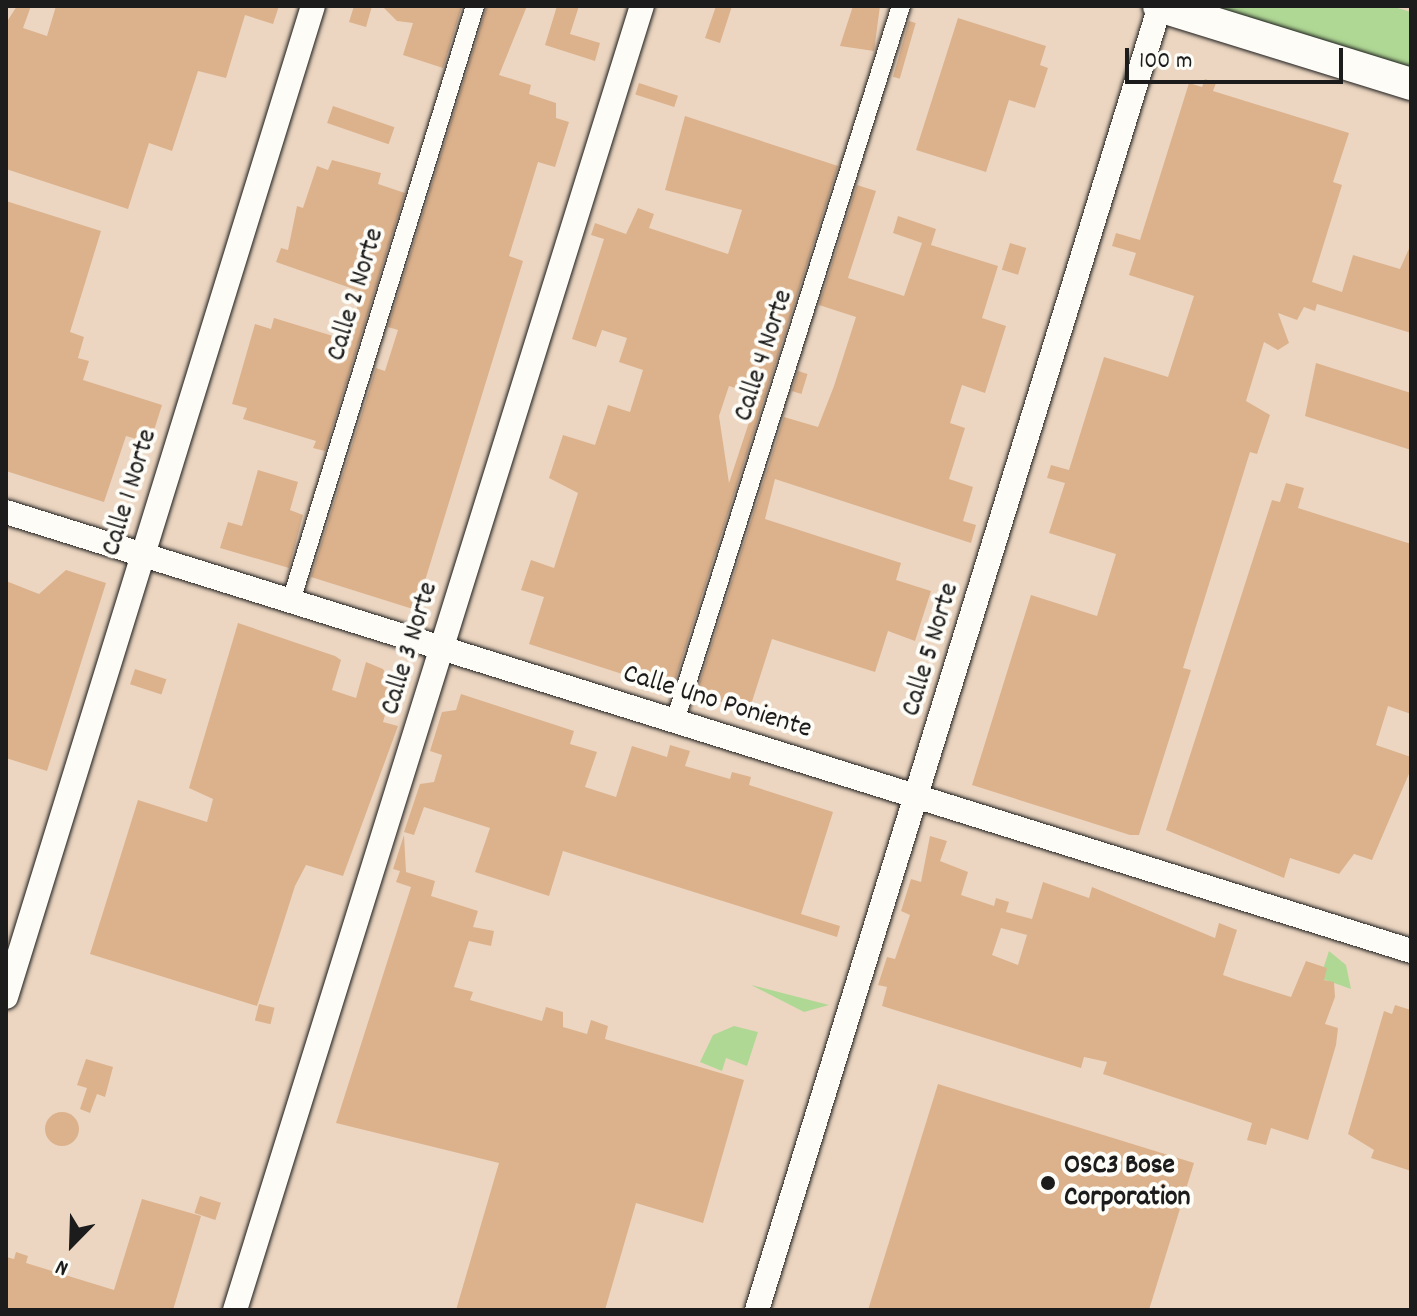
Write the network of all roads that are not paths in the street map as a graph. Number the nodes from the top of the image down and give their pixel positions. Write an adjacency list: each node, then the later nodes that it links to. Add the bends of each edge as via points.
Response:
1 (313, 6): 8 (street, Calle 1 Norte)
2 (475, 6): 9 (street, Calle 2 Norte)
3 (642, 6): 10 (street, Calle 3 Norte)
4 (901, 6): 11 (street, Calle 4 Norte)
5 (1160, 6): 6 (highway); 12 (street, Calle 5 Norte)
6 (1411, 84)
7 (6, 512): 8 (street, Calle Uno Poniente)
8 (143, 555): 9 (street, Calle Uno Poniente); 14 (street, Calle 1 Norte)
9 (291, 601): 10 (street, Calle Uno Poniente)
10 (442, 649): 11 (street, Calle Uno Poniente); 15 (street, Calle 3 Norte)
11 (675, 721): 12 (street, Calle Uno Poniente)
12 (918, 797): 13 (street, Calle Uno Poniente); 16 (street, Calle 5 Norte)
13 (1411, 951)
14 (6, 997)
15 (235, 1310)
16 (757, 1310)

